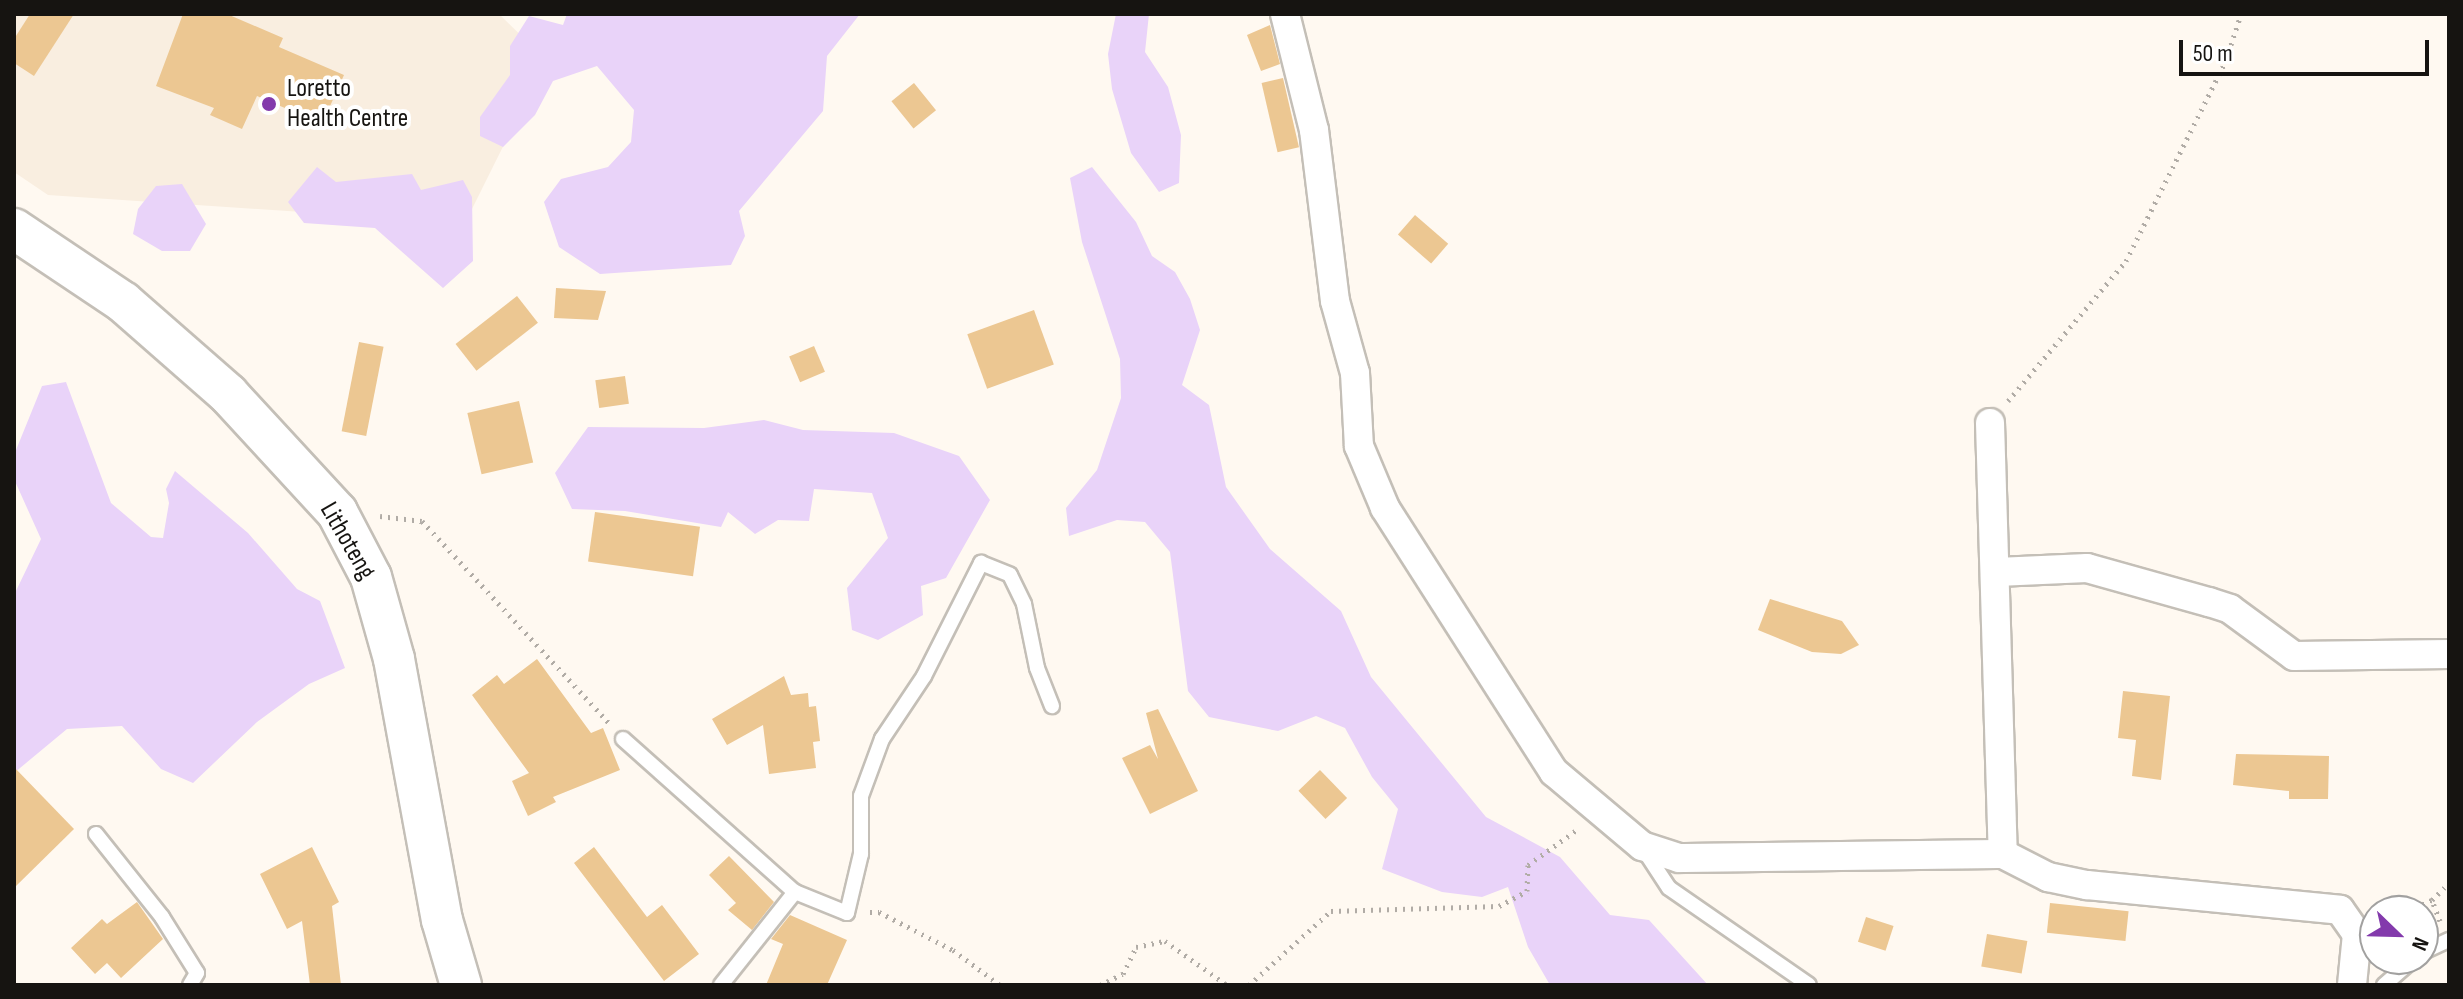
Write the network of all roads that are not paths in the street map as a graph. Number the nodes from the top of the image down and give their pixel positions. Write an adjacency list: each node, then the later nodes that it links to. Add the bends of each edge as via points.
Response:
1 (1285, 14): 9 (street, via 1314,130 1335,301 1355,373 1359,446 1385,508 1450,601 1490,678 1554,772)
2 (14, 229): 13 (main road, Lithoteng, via 123,302 216,383 337,512 371,577 394,659 442,920)
3 (1990, 423): 4 (street)
4 (1997, 572): 5 (street, via 2087,568 2209,602 2230,609 2294,656); 10 (street)
5 (2449, 654)
6 (1052, 706): 11 (lane, via 1037,668 1024,604 1010,575 981,563 924,676 882,739 861,796 861,854 847,913)
7 (623, 739): 11 (lane)
8 (96, 834): 12 (lane, via 162,917 197,973)
9 (1642, 846): 10 (street, via 1679,858); 15 (lane, via 1669,888)
10 (2003, 854): 16 (street, via 2048,877 2087,885 2340,910 2357,934)
11 (795, 892): 14 (lane)
12 (190, 985)
13 (461, 985)
14 (721, 985)
15 (1809, 985)
16 (2352, 985)

